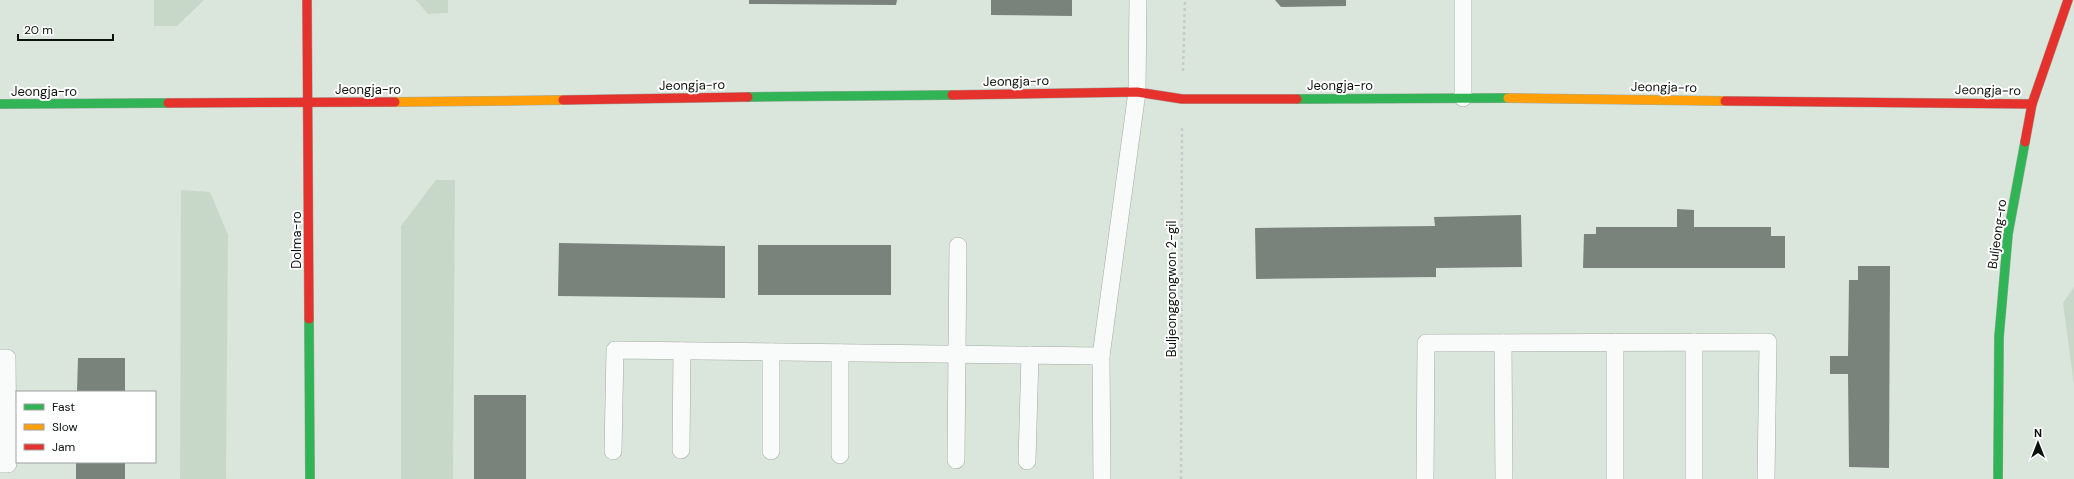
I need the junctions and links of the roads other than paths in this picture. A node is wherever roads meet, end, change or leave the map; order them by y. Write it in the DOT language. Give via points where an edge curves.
graph roads {
  1 [pos="308,0"];
  2 [pos="1138,0"];
  3 [pos="1463,0"];
  4 [pos="2068,0"];
  5 [pos="1137,92"];
  6 [pos="1463,98"];
  7 [pos="308,102"];
  8 [pos="0,104"];
  9 [pos="2032,104"];
  10 [pos="958,246"];
  11 [pos="1615,342"];
  12 [pos="1694,342"];
  13 [pos="1503,343"];
  14 [pos="682,351"];
  15 [pos="771,352"];
  16 [pos="840,353"];
  17 [pos="957,354"];
  18 [pos="1030,355"];
  19 [pos="1101,356"];
  20 [pos="0,358"];
  21 [pos="681,450"];
  22 [pos="613,451"];
  23 [pos="771,451"];
  24 [pos="840,455"];
  25 [pos="956,460"];
  26 [pos="1027,461"];
  27 [pos="0,464"];
  28 [pos="310,479"];
  29 [pos="1102,479"];
  30 [pos="1425,479"];
  31 [pos="1504,479"];
  32 [pos="1615,479"];
  33 [pos="1694,479"];
  34 [pos="1766,479"];
  35 [pos="1998,479"];
  1 -- 7 [label="street, Dolma-ro"];
  2 -- 5 [label="lane"];
  3 -- 6 [label="lane"];
  4 -- 9 [label="street, Buljeong-ro"];
  5 -- 6 [label="street, Jeongja-ro" via="1182,99"];
  5 -- 7 [label="street, Jeongja-ro"];
  5 -- 19 [label="lane"];
  6 -- 9 [label="street, Jeongja-ro"];
  7 -- 8 [label="street, Jeongja-ro"];
  7 -- 28 [label="street, Dolma-ro"];
  9 -- 35 [label="street, Buljeong-ro" via="2008,234 2001,305"];
  10 -- 17 [label="lane"];
  11 -- 12 [label="lane"];
  11 -- 13 [label="lane"];
  11 -- 32 [label="lane"];
  12 -- 33 [label="lane"];
  12 -- 34 [label="lane" via="1768,342"];
  13 -- 30 [label="lane" via="1426,343"];
  13 -- 31 [label="lane"];
  14 -- 15 [label="lane"];
  14 -- 21 [label="lane"];
  14 -- 22 [label="lane" via="615,350"];
  15 -- 16 [label="lane"];
  15 -- 23 [label="lane"];
  16 -- 17 [label="lane"];
  16 -- 24 [label="lane"];
  17 -- 18 [label="lane"];
  17 -- 25 [label="lane"];
  18 -- 19 [label="lane"];
  18 -- 26 [label="lane"];
  19 -- 29 [label="lane"];
  20 -- 27 [label="lane" via="7,358 8,464"];
}
